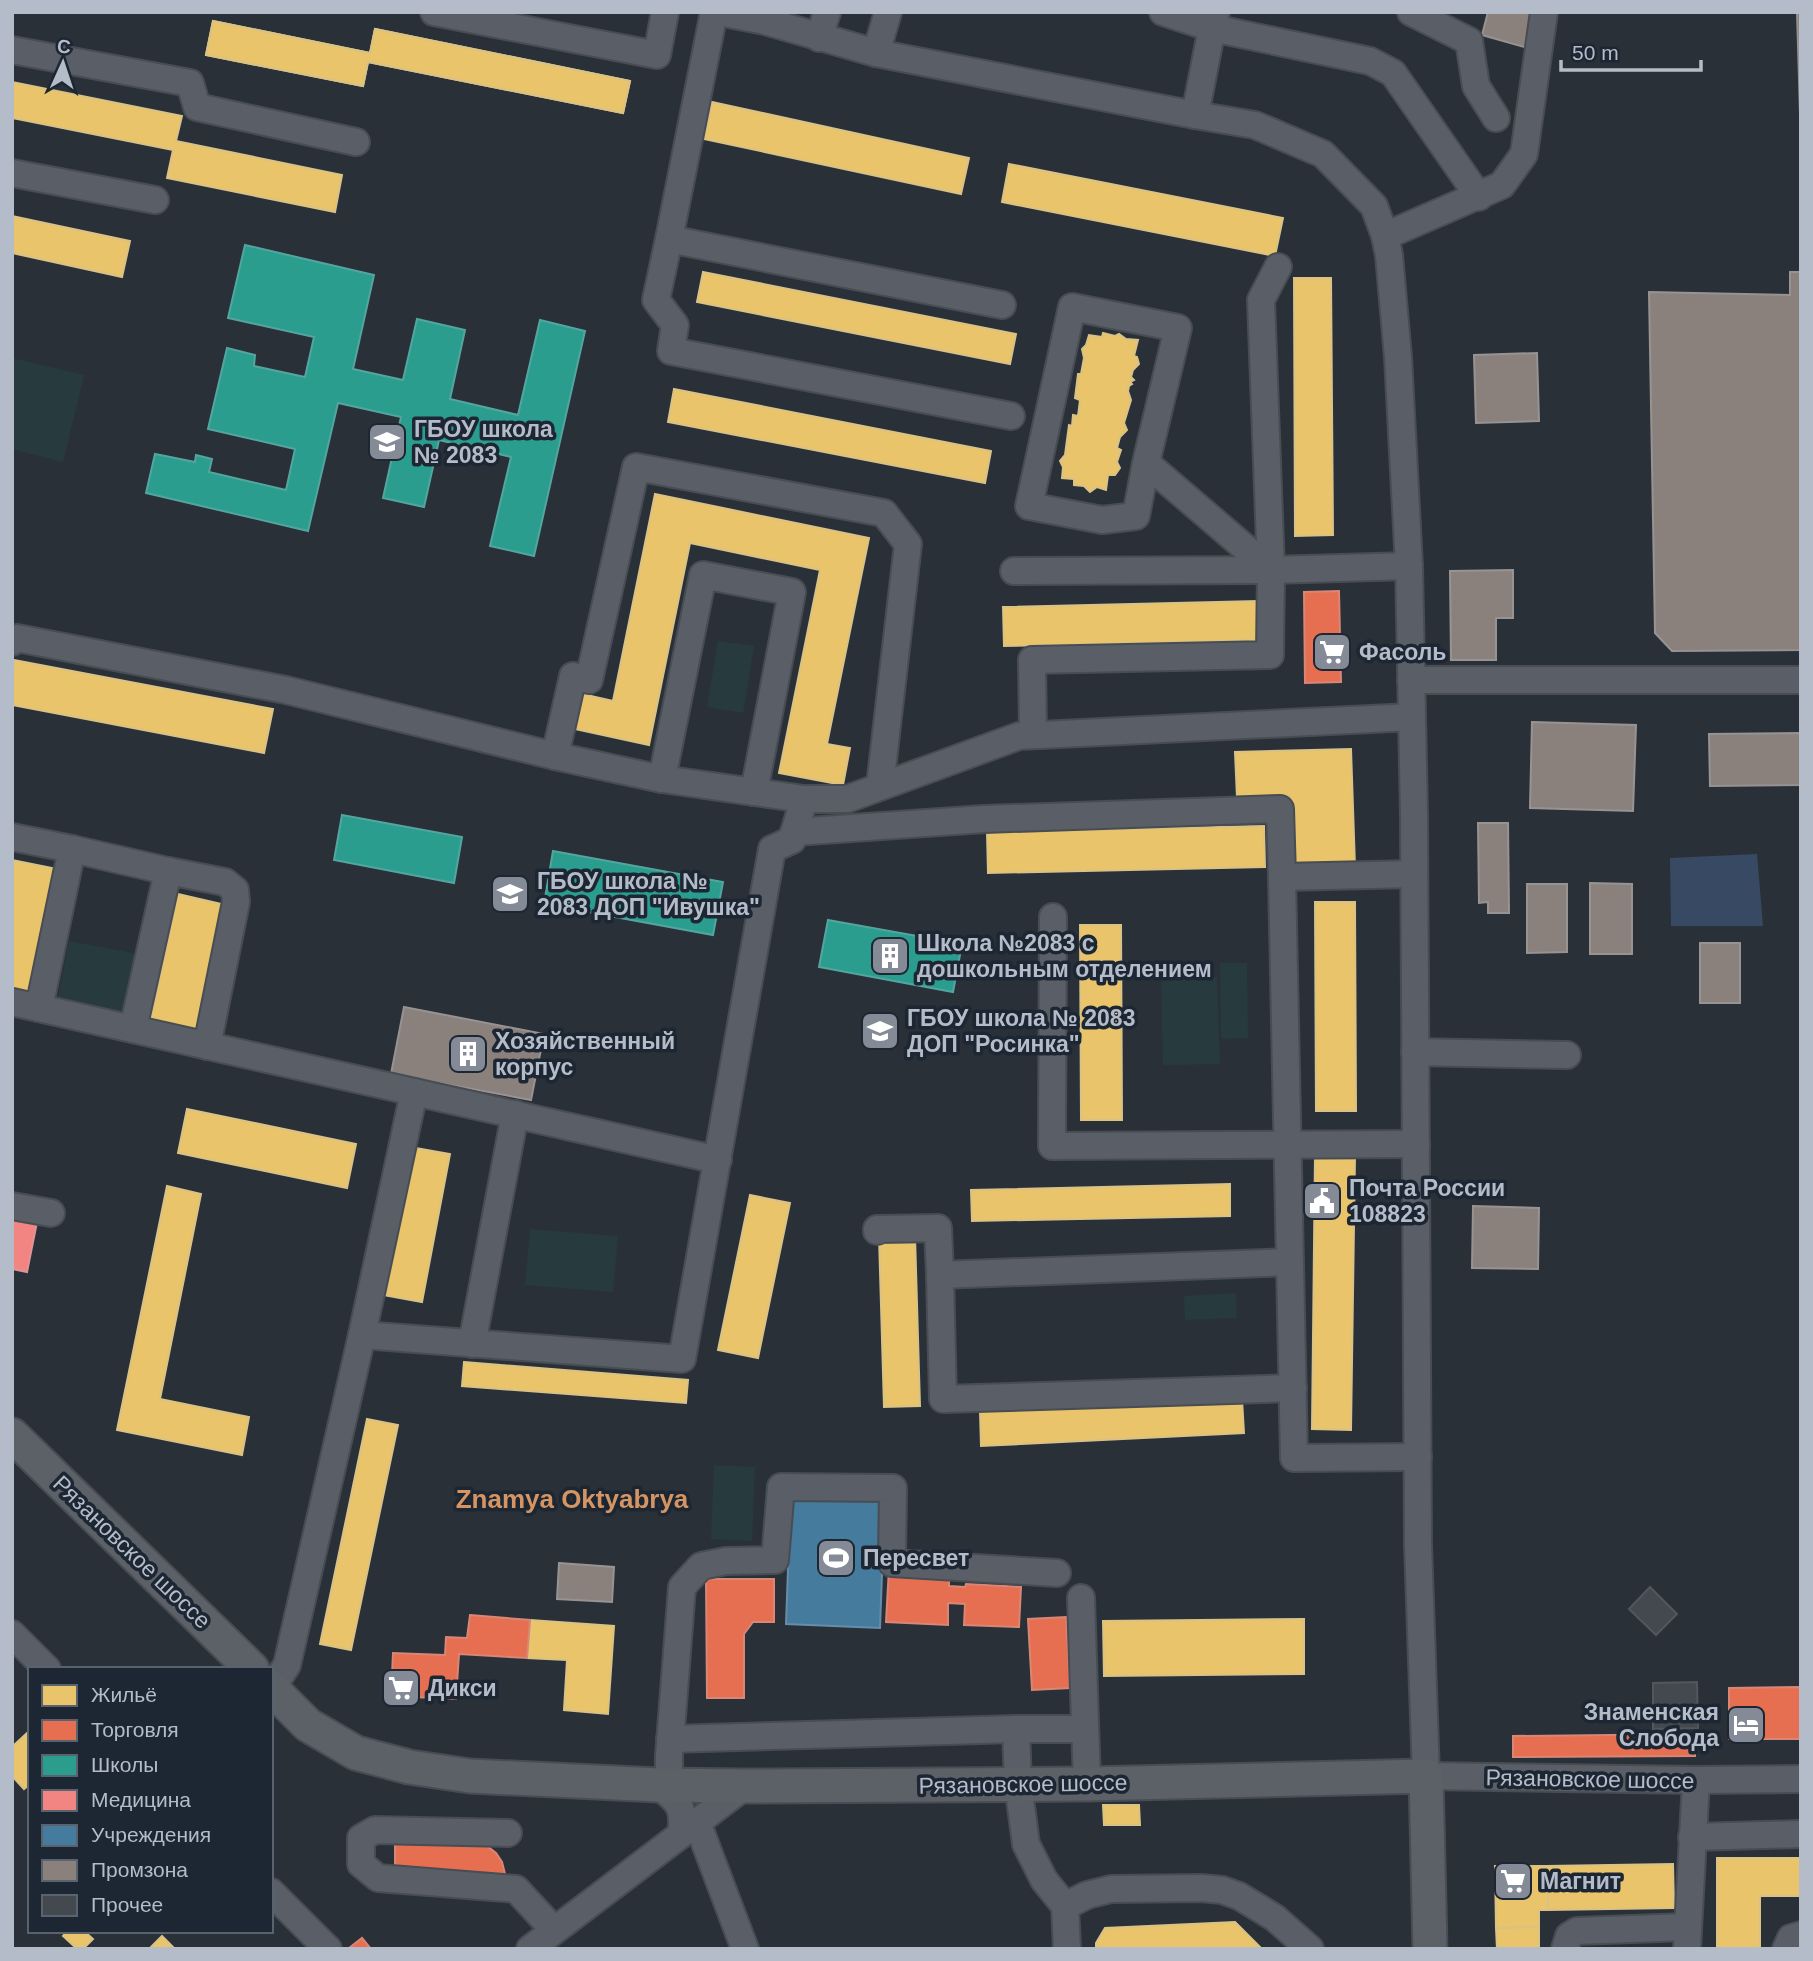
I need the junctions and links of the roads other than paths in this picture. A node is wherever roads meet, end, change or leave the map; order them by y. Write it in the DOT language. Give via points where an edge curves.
graph roads {
  1 [pos="434,12"];
  2 [pos="665,12"];
  3 [pos="714,12"];
  4 [pos="719,12"];
  5 [pos="827,12"];
  6 [pos="888,12"];
  7 [pos="1163,12"];
  8 [pos="1411,12"];
  9 [pos="1544,12"];
  10 [pos="766,17"];
  11 [pos="1214,20"];
  12 [pos="819,38"];
  13 [pos="12,50"];
  14 [pos="876,53"];
  15 [pos="1195,115"];
  16 [pos="1496,118"];
  17 [pos="356,142"];
  18 [pos="12,173"];
  19 [pos="1479,197"];
  20 [pos="155,200"];
  21 [pos="1385,236"];
  22 [pos="669,239"];
  23 [pos="1278,267"];
  24 [pos="1002,305"];
  25 [pos="1011,416"];
  26 [pos="1146,463"];
  27 [pos="1409,566"];
  28 [pos="1270,570"];
  29 [pos="1014,571"];
  30 [pos="12,642"];
  31 [pos="1411,680"];
  32 [pos="1801,680"];
  33 [pos="1412,717"];
  34 [pos="1033,735"];
  35 [pos="555,756"];
  36 [pos="662,779"];
  37 [pos="880,786"];
  38 [pos="754,792"];
  39 [pos="803,799"];
  40 [pos="794,832"];
  41 [pos="12,837"];
  42 [pos="72,849"];
  43 [pos="168,871"];
  44 [pos="1415,874"];
  45 [pos="1282,877"];
  46 [pos="1052,917"];
  47 [pos="12,1002"];
  48 [pos="39,1008"];
  49 [pos="133,1029"];
  50 [pos="207,1045"];
  51 [pos="1415,1052"];
  52 [pos="1567,1055"];
  53 [pos="414,1092"];
  54 [pos="515,1114"];
  55 [pos="1288,1144"];
  56 [pos="1416,1144"];
  57 [pos="718,1160"];
  58 [pos="12,1206"];
  59 [pos="51,1213"];
  60 [pos="877,1231"];
  61 [pos="1290,1262"];
  62 [pos="940,1275"];
  63 [pos="362,1335"];
  64 [pos="472,1344"];
  65 [pos="1293,1388"];
  66 [pos="12,1435"];
  67 [pos="1418,1457"];
  68 [pos="1057,1573"];
  69 [pos="1081,1598"];
  70 [pos="12,1634"];
  71 [pos="45,1667"];
  72 [pos="250,1667"];
  73 [pos="273,1686"];
  74 [pos="273,1689"];
  75 [pos="1016,1729"];
  76 [pos="1085,1729"];
  77 [pos="670,1739"];
  78 [pos="1426,1776"];
  79 [pos="1801,1779"];
  80 [pos="1696,1780"];
  81 [pos="1018,1784"];
  82 [pos="1087,1784"];
  83 [pos="664,1785"];
  84 [pos="745,1786"];
  85 [pos="689,1828"];
  86 [pos="508,1833"];
  87 [pos="1801,1834"];
  88 [pos="1692,1837"];
  89 [pos="273,1894"];
  90 [pos="1065,1906"];
  91 [pos="554,1930"];
  92 [pos="1801,1935"];
  93 [pos="1687,1938"];
  94 [pos="328,1949"];
  95 [pos="530,1949"];
  96 [pos="745,1949"];
  97 [pos="1067,1949"];
  98 [pos="1310,1949"];
  99 [pos="1430,1949"];
  100 [pos="1566,1949"];
  101 [pos="1786,1949"];
  1 -- 2 [label="street" via="657,55"];
  3 -- 22 [label="street"];
  4 -- 10 [label="street"];
  5 -- 12 [label="street"];
  6 -- 14 [label="street"];
  7 -- 11 [label="street"];
  8 -- 16 [label="street" via="1469,41 1476,86"];
  9 -- 19 [label="street" via="1524,154 1502,185"];
  10 -- 12 [label="street"];
  11 -- 15 [label="street"];
  11 -- 19 [label="street" via="1370,61 1393,73"];
  12 -- 14 [label="street"];
  13 -- 17 [label="street" via="190,83 197,107"];
  14 -- 15 [label="street"];
  15 -- 21 [label="street" via="1255,125 1323,154 1374,206"];
  18 -- 20 [label="street"];
  19 -- 21 [label="street"];
  21 -- 27 [label="street" via="1398,357"];
  22 -- 24 [label="street"];
  22 -- 25 [label="street" via="656,300 674,325 671,351"];
  23 -- 28 [label="street" via="1261,300"];
  26 -- 26 [label="street" via="1178,328 1072,307 1029,506 1102,520 1136,516"];
  26 -- 28 [label="street"];
  27 -- 28 [label="street"];
  27 -- 31 [label="street"];
  28 -- 29 [label="street"];
  28 -- 34 [label="street" via="1270,655 1032,660"];
  30 -- 35 [label="street" via="17,638 286,690"];
  31 -- 32 [label="street"];
  31 -- 33 [label="street"];
  33 -- 34 [label="street"];
  33 -- 44 [label="street"];
  34 -- 37 [label="street" via="1018,736"];
  35 -- 36 [label="street"];
  35 -- 37 [label="street" via="573,676 589,680 636,467 884,513 908,544"];
  36 -- 38 [label="street"];
  36 -- 38 [label="street" via="703,575 792,592"];
  37 -- 39 [label="street" via="847,799"];
  38 -- 39 [label="street"];
  39 -- 40 [label="street"];
  40 -- 45 [label="street" via="984,819 1280,809"];
  40 -- 57 [label="street" via="792,839 772,849"];
  41 -- 42 [label="street"];
  42 -- 43 [label="street"];
  42 -- 48 [label="street"];
  43 -- 49 [label="street"];
  43 -- 50 [label="street" via="225,882 235,890"];
  44 -- 45 [label="street"];
  44 -- 51 [label="street"];
  45 -- 55 [label="street"];
  46 -- 55 [label="street" via="1052,1146"];
  47 -- 48 [label="street"];
  48 -- 49 [label="street"];
  49 -- 50 [label="street"];
  50 -- 53 [label="street"];
  51 -- 52 [label="street"];
  51 -- 56 [label="street"];
  53 -- 54 [label="street"];
  53 -- 63 [label="street"];
  54 -- 57 [label="street"];
  54 -- 64 [label="street"];
  55 -- 56 [label="street"];
  55 -- 61 [label="street"];
  56 -- 67 [label="street"];
  57 -- 64 [label="street" via="682,1359"];
  58 -- 59 [label="street"];
  60 -- 62 [label="street" via="938,1228"];
  61 -- 62 [label="street"];
  61 -- 65 [label="street"];
  62 -- 65 [label="street" via="943,1399"];
  63 -- 64 [label="street"];
  63 -- 73 [label="street" via="287,1665"];
  65 -- 67 [label="street" via="1294,1458"];
  66 -- 72 [label="main road, Рязановское шоссе"];
  67 -- 78 [label="street"];
  68 -- 77 [label="street" via="892,1563 893,1488 781,1487 775,1560 701,1566 682,1587"];
  69 -- 76 [label="street"];
  70 -- 71 [label="street"];
  74 -- 83 [label="main road, Рязановское шоссе" via="308,1725 356,1753 409,1767 470,1776"];
  75 -- 76 [label="street"];
  75 -- 77 [label="street"];
  75 -- 81 [label="street"];
  76 -- 82 [label="street"];
  77 -- 83 [label="street"];
  78 -- 80 [label="street, Рязановское шоссе"];
  78 -- 82 [label="main road, Рязановское шоссе"];
  78 -- 99 [label="main road"];
  79 -- 80 [label="street, Рязановское шоссе"];
  80 -- 88 [label="street"];
  81 -- 82 [label="main road, Рязановское шоссе"];
  81 -- 84 [label="main road, Рязановское шоссе"];
  81 -- 90 [label="street" via="1026,1844 1044,1880"];
  83 -- 84 [label="main road, Рязановское шоссе"];
  83 -- 85 [label="street"];
  84 -- 85 [label="street"];
  85 -- 91 [label="street"];
  85 -- 96 [label="street"];
  86 -- 91 [label="street" via="375,1830 361,1838 361,1864 378,1878 516,1889"];
  87 -- 88 [label="street"];
  88 -- 93 [label="street"];
  89 -- 94 [label="street"];
  90 -- 97 [label="street"];
  90 -- 98 [label="street" via="1111,1889 1222,1890 1275,1918"];
  91 -- 95 [label="street"];
  92 -- 101 [label="street" via="1791,1938"];
  93 -- 100 [label="street" via="1577,1931 1569,1936"];
}
